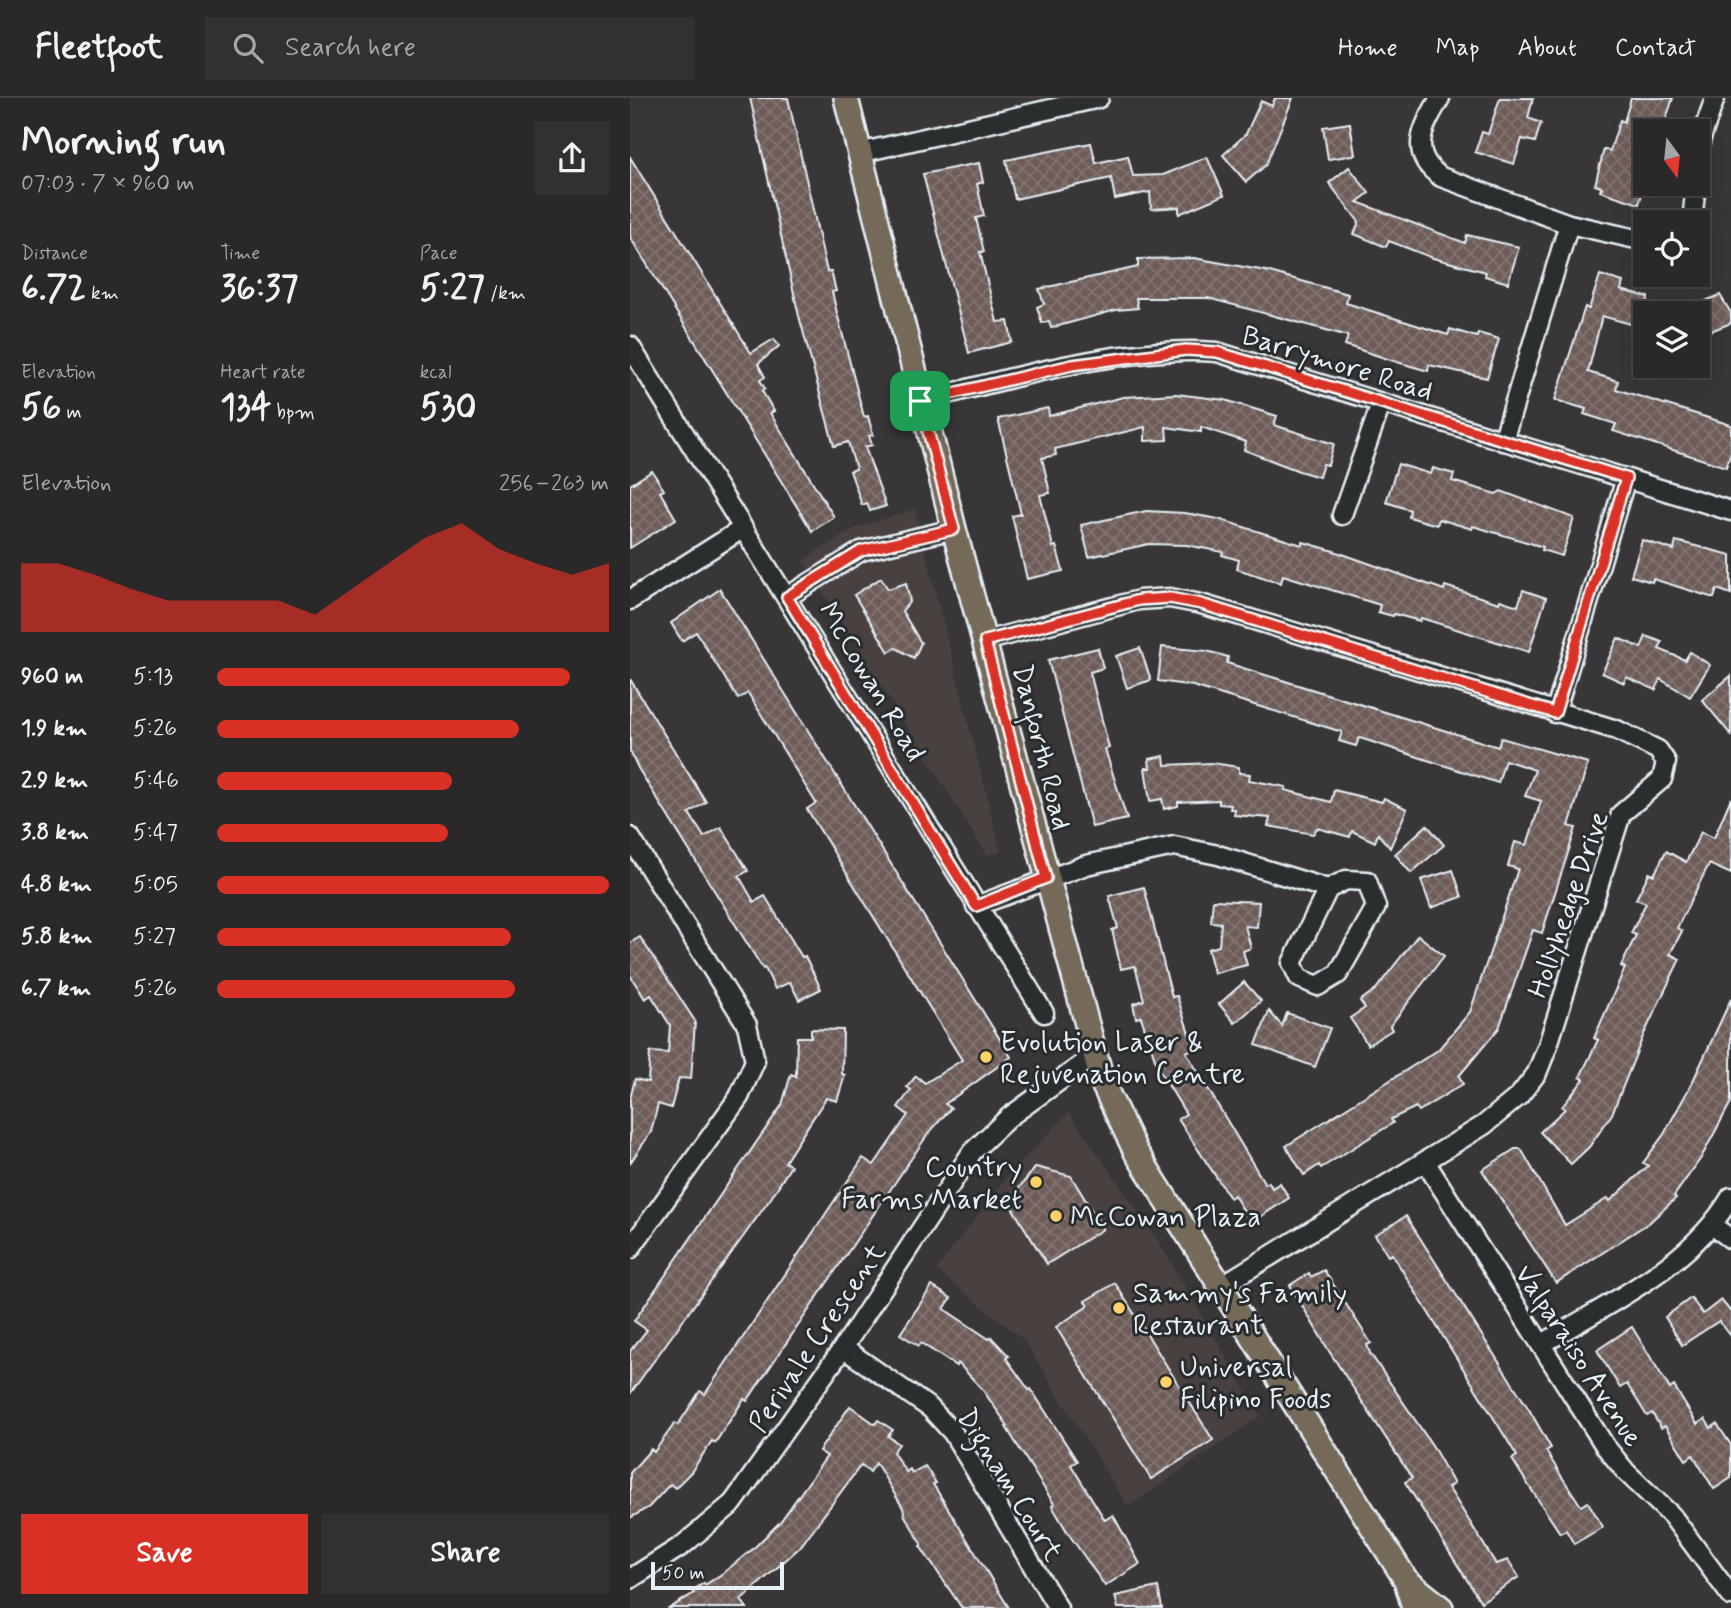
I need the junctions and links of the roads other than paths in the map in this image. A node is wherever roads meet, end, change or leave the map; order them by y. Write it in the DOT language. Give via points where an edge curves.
graph roads {
  1 [pos="846,98"];
  2 [pos="1099,98"];
  3 [pos="1440,98"];
  4 [pos="1715,98"];
  5 [pos="1708,119"];
  6 [pos="859,153"];
  7 [pos="1569,224"];
  8 [pos="1633,238"];
  9 [pos="630,346"];
  10 [pos="920,401"];
  11 [pos="1381,404"];
  12 [pos="1503,441"];
  13 [pos="1626,478"];
  14 [pos="1731,511"];
  15 [pos="1342,514"];
  16 [pos="742,528"];
  17 [pos="954,529"];
  18 [pos="787,597"];
  19 [pos="630,600"];
  20 [pos="985,641"];
  21 [pos="1555,713"];
  22 [pos="630,837"];
  23 [pos="1046,878"];
  24 [pos="1328,889"];
  25 [pos="976,906"];
  26 [pos="1044,1013"];
  27 [pos="1094,1056"];
  28 [pos="1426,1163"];
  29 [pos="1731,1197"];
  30 [pos="1713,1226"];
  31 [pos="1731,1240"];
  32 [pos="630,1249"];
  33 [pos="1221,1286"];
  34 [pos="1541,1345"];
  35 [pos="843,1348"];
  36 [pos="630,1579"];
  37 [pos="1406,1580"];
  38 [pos="1731,1597"];
  39 [pos="1058,1608"];
  40 [pos="1414,1608"];
  41 [pos="1441,1608"];
  1 -- 6 [label="main road, Danforth Road"];
  2 -- 6 [label="street"];
  3 -- 7 [label="street" via="1420,142 1429,168 1441,177"];
  4 -- 5 [label="street"];
  6 -- 10 [label="main road, Danforth Road"];
  7 -- 8 [label="street"];
  7 -- 12 [label="street"];
  9 -- 16 [label="street, McCowan Road"];
  10 -- 11 [label="street, Barrymore Road" via="1072,365 1186,350 1217,352"];
  10 -- 17 [label="main road, Danforth Road"];
  11 -- 12 [label="street, Barrymore Road"];
  11 -- 15 [label="street"];
  12 -- 13 [label="street, Barrymore Road"];
  13 -- 14 [label="street, Barrymore Road"];
  13 -- 21 [label="street"];
  16 -- 18 [label="street, McCowan Road"];
  16 -- 19 [label="street"];
  17 -- 18 [label="street" via="861,551"];
  17 -- 20 [label="main road, Danforth Road"];
  18 -- 25 [label="street, McCowan Road"];
  20 -- 21 [label="street, Hollyhedge Drive" via="1139,600 1170,598"];
  20 -- 23 [label="main road, Danforth Road"];
  21 -- 28 [label="street, Hollyhedge Drive" via="1617,730 1658,750 1666,762 1662,779 1621,814 1537,1073 1519,1096 1484,1125"];
  22 -- 32 [label="street" via="747,1025 755,1060 739,1097"];
  23 -- 24 [label="street" via="1174,846"];
  23 -- 25 [label="street"];
  23 -- 27 [label="main road, Danforth Road"];
  24 -- 24 [label="street" via="1346,880 1367,881 1376,907 1338,974 1318,986 1299,978 1292,963"];
  25 -- 26 [label="street, McCowan Road"];
  27 -- 33 [label="main road, Danforth Road" via="1131,1144"];
  27 -- 35 [label="street, Perivale Crescent" via="1009,1117 972,1152"];
  28 -- 33 [label="street, Hollyhedge Drive"];
  28 -- 34 [label="street, Valparaiso Avenue"];
  29 -- 30 [label="street"];
  30 -- 31 [label="street"];
  30 -- 34 [label="street" via="1673,1264"];
  33 -- 37 [label="main road"];
  34 -- 38 [label="street, Valparaiso Avenue" via="1605,1446 1672,1516"];
  35 -- 36 [label="street, Perivale Crescent" via="733,1503 683,1545"];
  35 -- 39 [label="street, Dignam Court" via="930,1408 953,1433"];
  37 -- 40 [label="main road"];
  37 -- 41 [label="main road"];
}
